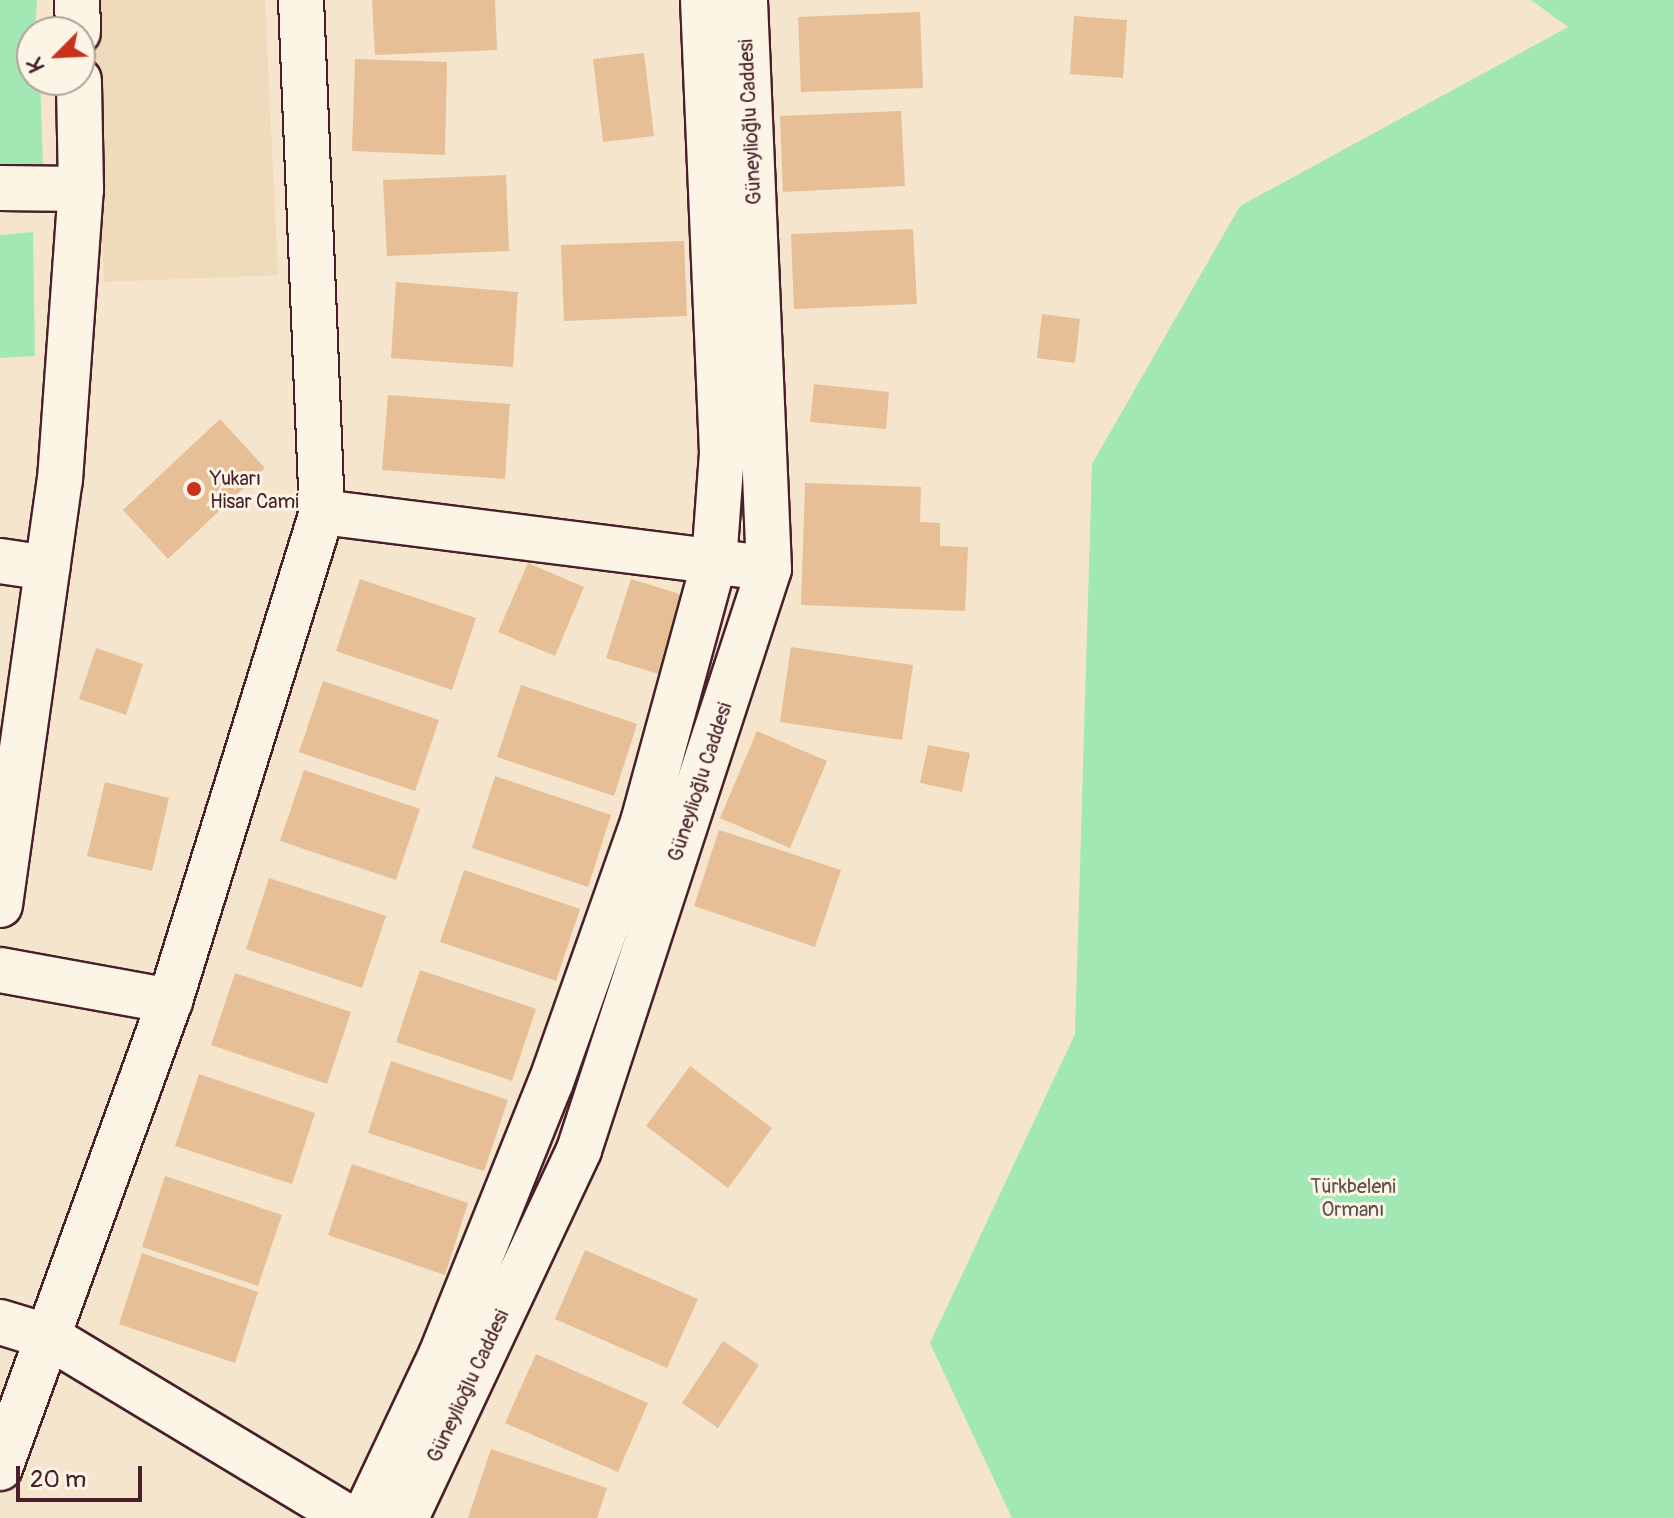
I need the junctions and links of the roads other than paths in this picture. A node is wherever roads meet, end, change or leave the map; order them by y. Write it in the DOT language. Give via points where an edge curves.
graph roads {
  1 [pos="301,0"];
  2 [pos="703,0"];
  3 [pos="745,0"];
  4 [pos="79,96"];
  5 [pos="0,188"];
  6 [pos="81,189"];
  7 [pos="322,512"];
  8 [pos="0,561"];
  9 [pos="714,562"];
  10 [pos="47,568"];
  11 [pos="769,569"];
  12 [pos="0,905"];
  13 [pos="0,970"];
  14 [pos="170,1001"];
  15 [pos="0,1322"];
  16 [pos="49,1337"];
  17 [pos="0,1468"];
  18 [pos="349,1518"];
  19 [pos="364,1518"];
  20 [pos="406,1518"];
  1 -- 7 [label="street"];
  2 -- 9 [label="street, Güneylioğlu Caddesi" via="722,453"];
  3 -- 11 [label="street, Güneylioğlu Caddesi"];
  4 -- 6 [label="street"];
  5 -- 6 [label="street"];
  6 -- 10 [label="street"];
  7 -- 9 [label="street"];
  7 -- 14 [label="street"];
  8 -- 10 [label="street"];
  9 -- 11 [label="street"];
  9 -- 19 [label="street, Güneylioğlu Caddesi" via="643,822 551,1082 441,1355"];
  10 -- 12 [label="street"];
  11 -- 20 [label="street, Güneylioğlu Caddesi" via="579,1150"];
  13 -- 14 [label="street"];
  14 -- 16 [label="street"];
  15 -- 16 [label="street"];
  16 -- 17 [label="street"];
  16 -- 18 [label="street"];
}
